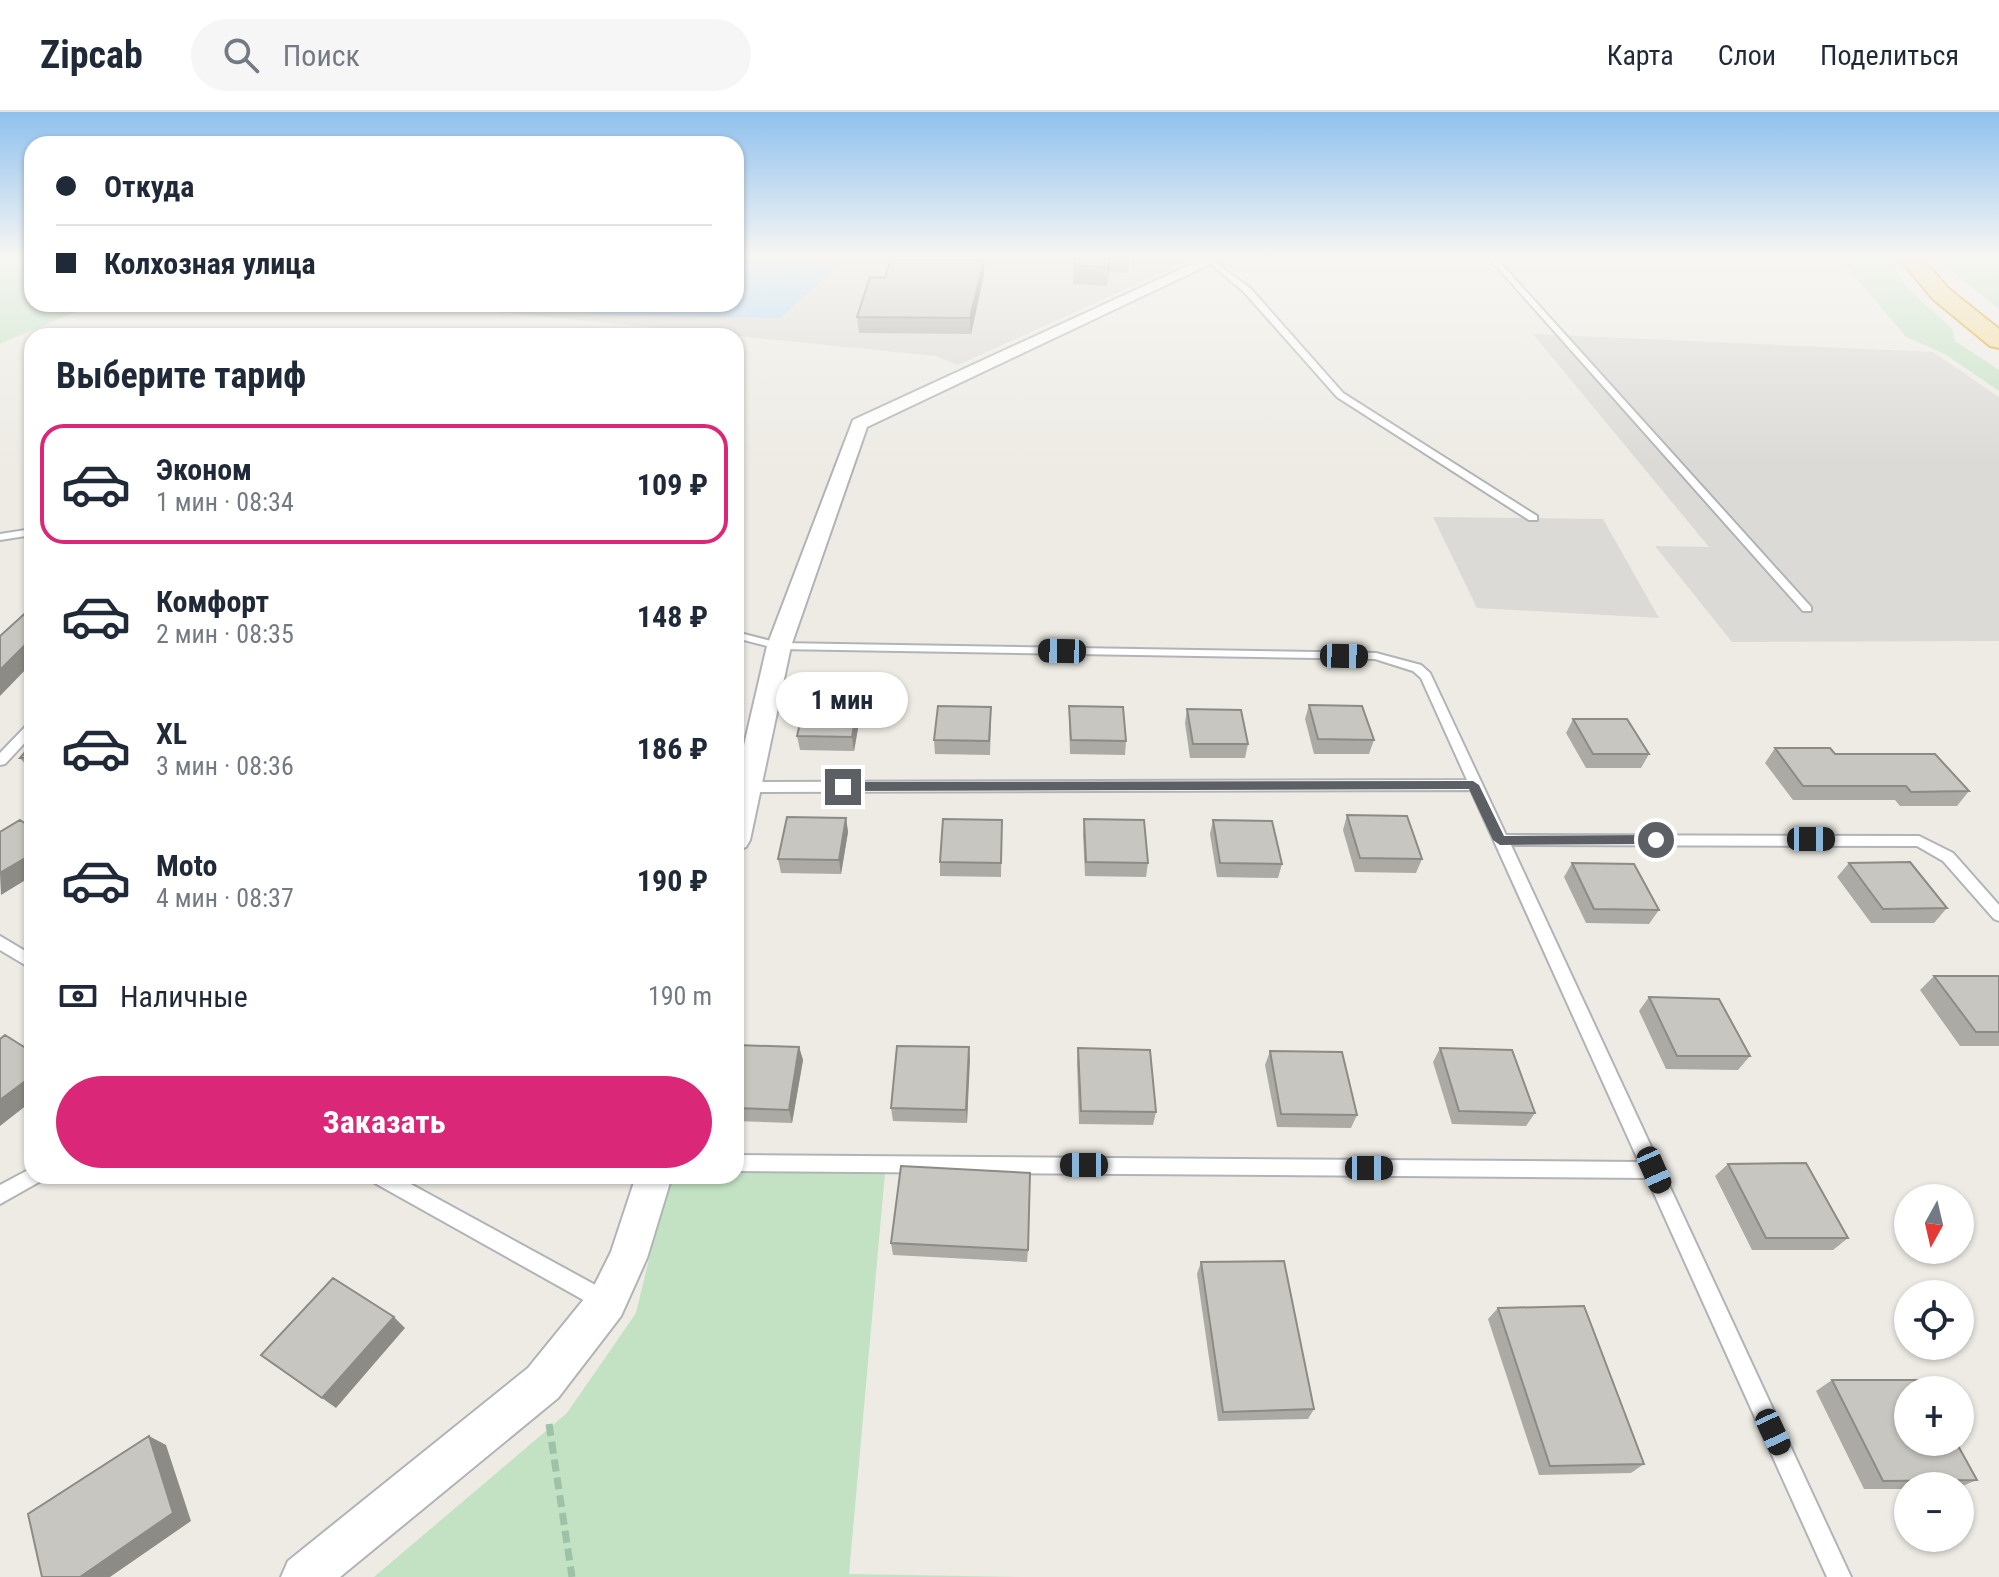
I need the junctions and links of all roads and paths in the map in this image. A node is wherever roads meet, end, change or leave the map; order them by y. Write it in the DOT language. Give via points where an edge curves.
graph roads {
  1 [pos="1070,326"];
  2 [pos="1279,326"];
  3 [pos="1553,326"];
  4 [pos="1981,326"];
  5 [pos="1999,341"];
  6 [pos="1533,518"];
  7 [pos="24,533"];
  8 [pos="0,537"];
  9 [pos="1807,609"];
  10 [pos="744,637"];
  11 [pos="779,646"];
  12 [pos="24,736"];
  13 [pos="0,761"];
  14 [pos="1473,785"];
  15 [pos="749,787"];
  16 [pos="744,807"];
  17 [pos="1500,840"];
  18 [pos="1999,915"];
  19 [pos="0,942"];
  20 [pos="24,958"];
  21 [pos="744,1163"];
  22 [pos="1654,1170"];
  23 [pos="24,1181"];
  24 [pos="393,1184"];
  25 [pos="651,1184"];
  26 [pos="0,1195"];
  27 [pos="607,1302"];
  28 [pos="543,1383"];
  29 [pos="304,1577"];
  30 [pos="572,1577"];
  31 [pos="1839,1577"];
  1 -- 11 [label="street" via="859,424"];
  2 -- 6 [label="lane" via="1340,395"];
  3 -- 9 [label="lane"];
  4 -- 5 [label="highway"];
  7 -- 8 [label="lane"];
  10 -- 11 [label="lane"];
  11 -- 14 [label="lane" via="1391,658 1426,676"];
  11 -- 15 [label="street"];
  12 -- 13 [label="lane"];
  14 -- 15 [label="lane"];
  14 -- 17 [label="lane"];
  15 -- 16 [label="street"];
  17 -- 18 [label="lane" via="1919,841 1948,857"];
  17 -- 22 [label="lane"];
  19 -- 20 [label="lane"];
  21 -- 22 [label="lane"];
  22 -- 31 [label="lane"];
  23 -- 26 [label="lane"];
  24 -- 27 [label="lane"];
  25 -- 27 [label="street" via="628,1258"];
  27 -- 28 [label="street"];
  28 -- 29 [label="street"];
  28 -- 30 [label="path"];
}
